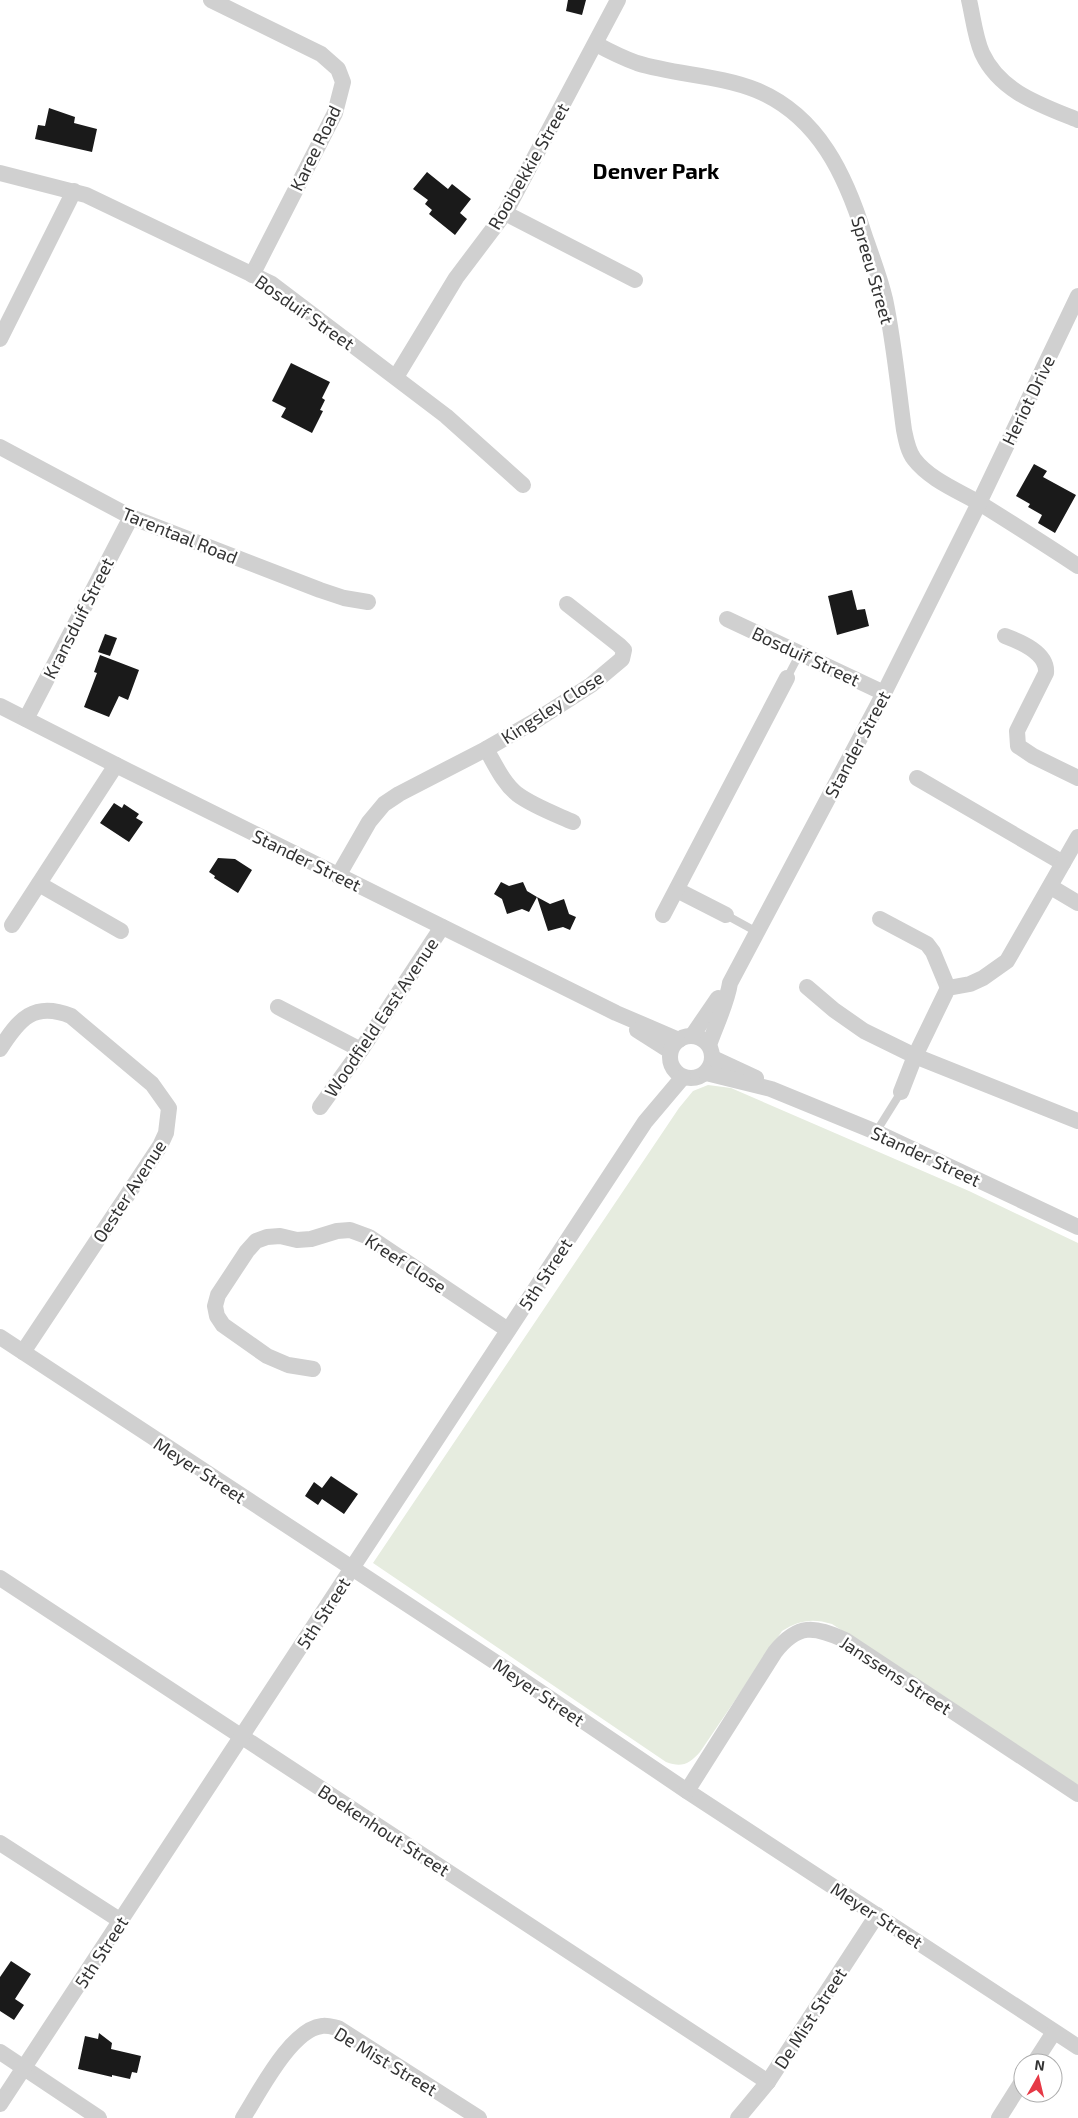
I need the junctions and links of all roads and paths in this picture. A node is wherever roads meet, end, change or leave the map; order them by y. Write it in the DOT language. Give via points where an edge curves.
graph roads {
  1 [pos="211,0"];
  2 [pos="618,0"];
  3 [pos="969,0"];
  4 [pos="596,44"];
  5 [pos="1078,120"];
  6 [pos="0,173"];
  7 [pos="74,190"];
  8 [pos="505,214"];
  9 [pos="252,275"];
  10 [pos="635,280"];
  11 [pos="1078,296"];
  12 [pos="0,339"];
  13 [pos="396,377"];
  14 [pos="0,447"];
  15 [pos="523,485"];
  16 [pos="979,503"];
  17 [pos="131,517"];
  18 [pos="1078,566"];
  19 [pos="368,602"];
  20 [pos="566,604"];
  21 [pos="727,619"];
  22 [pos="1005,636"];
  23 [pos="800,653"];
  24 [pos="787,678"];
  25 [pos="884,693"];
  26 [pos="0,706"];
  27 [pos="26,719"];
  28 [pos="486,749"];
  29 [pos="116,765"];
  30 [pos="917,778"];
  31 [pos="1078,778"];
  32 [pos="573,822"];
  33 [pos="1078,837"];
  34 [pos="1063,863"];
  35 [pos="338,876"];
  36 [pos="39,884"];
  37 [pos="1050,887"];
  38 [pos="677,890"];
  39 [pos="1078,902"];
  40 [pos="663,915"];
  41 [pos="726,915"];
  42 [pos="880,919"];
  43 [pos="12,925"];
  44 [pos="442,927"];
  45 [pos="120,931"];
  46 [pos="757,932"];
  47 [pos="730,983"];
  48 [pos="807,987"];
  49 [pos="948,988"];
  50 [pos="278,1007"];
  51 [pos="0,1049"];
  52 [pos="361,1050"];
  53 [pos="679,1054"];
  54 [pos="915,1056"];
  55 [pos="709,1059"];
  56 [pos="901,1092"];
  57 [pos="320,1107"];
  58 [pos="1078,1121"];
  59 [pos="876,1132"];
  60 [pos="1078,1227"];
  61 [pos="508,1330"];
  62 [pos="0,1337"];
  63 [pos="22,1352"];
  64 [pos="313,1369"];
  65 [pos="351,1569"];
  66 [pos="0,1578"];
  67 [pos="242,1737"];
  68 [pos="687,1791"];
  69 [pos="1078,1794"];
  70 [pos="0,1842"];
  71 [pos="877,1915"];
  72 [pos="121,1921"];
  73 [pos="1054,2032"];
  74 [pos="1078,2047"];
  75 [pos="0,2052"];
  76 [pos="1040,2053"];
  77 [pos="24,2068"];
  78 [pos="768,2082"];
  79 [pos="1013,2096"];
  80 [pos="0,2104"];
  81 [pos="99,2118"];
  82 [pos="243,2118"];
  83 [pos="479,2118"];
  84 [pos="738,2118"];
  85 [pos="999,2118"];
  1 -- 9 [label="street, Karee Road" via="321,54 338,69 343,82 335,113"];
  2 -- 4 [label="street, Rooibekkie Street"];
  3 -- 5 [label="street" via="982,51 994,72 1020,95"];
  4 -- 8 [label="street, Rooibekkie Street"];
  4 -- 16 [label="street, Spreeu Street" via="638,63 716,79 762,93 789,109 821,141 846,182 884,297 904,430 913,458 923,469"];
  6 -- 7 [label="street, Bosduif Street"];
  7 -- 9 [label="street, Bosduif Street"];
  7 -- 12 [label="street"];
  8 -- 10 [label="street"];
  8 -- 13 [label="street, Rooibekkie Street" via="456,278"];
  9 -- 13 [label="street, Bosduif Street" via="272,284"];
  11 -- 16 [label="street, Heriot Drive"];
  13 -- 15 [label="street, Bosduif Street" via="446,416"];
  14 -- 17 [label="street, Tarentaal Road"];
  16 -- 18 [label="street, Spreeu Street"];
  16 -- 25 [label="street, Stander Street"];
  17 -- 19 [label="street, Tarentaal Road" via="320,590"];
  17 -- 27 [label="street, Kransduif Street"];
  20 -- 28 [label="street, Kingsley Close" via="624,650 622,659 591,685"];
  21 -- 23 [label="street, Bosduif Street"];
  22 -- 31 [label="street" via="1021,642 1046,665 1046,674 1017,730 1018,746"];
  23 -- 24 [label="lane"];
  23 -- 25 [label="street, Bosduif Street"];
  24 -- 38 [label="street"];
  25 -- 46 [label="street, Stander Street"];
  26 -- 27 [label="street, Stander Street"];
  27 -- 29 [label="street, Stander Street"];
  28 -- 32 [label="street, Kingsley Close" via="501,776 516,793"];
  28 -- 35 [label="street, Kingsley Close" via="384,804 369,822"];
  29 -- 35 [label="street, Stander Street"];
  29 -- 36 [label="street"];
  30 -- 34 [label="street"];
  33 -- 34 [label="street"];
  34 -- 37 [label="street"];
  35 -- 44 [label="street, Stander Street"];
  36 -- 43 [label="street"];
  36 -- 45 [label="street"];
  37 -- 39 [label="street"];
  37 -- 49 [label="street" via="1002,966 970,984"];
  38 -- 40 [label="street"];
  38 -- 41 [label="street"];
  41 -- 46 [label="lane"];
  42 -- 49 [label="street" via="928,944"];
  44 -- 52 [label="street, Woodfield East Avenue"];
  44 -- 53 [label="street, Stander Street" via="616,1013"];
  46 -- 47 [label="street, Stander Street"];
  47 -- 53 [label="street, Stander Street"];
  47 -- 55 [label="street, Stander Street"];
  48 -- 54 [label="street" via="864,1030"];
  49 -- 54 [label="street"];
  50 -- 52 [label="street"];
  51 -- 63 [label="street, Oester Avenue" via="13,1028 26,1016 48,1009 71,1016 152,1084 169,1108 169,1122 160,1146"];
  52 -- 57 [label="street, Woodfield East Avenue"];
  53 -- 55 [label="street" via="704,1040"];
  53 -- 55 [label="street" via="691,1079 699,1077"];
  53 -- 61 [label="street, 5th Street" via="645,1122"];
  54 -- 56 [label="street"];
  54 -- 58 [label="street"];
  55 -- 59 [label="street, Stander Street" via="742,1071 771,1089"];
  56 -- 59 [label="lane"];
  59 -- 60 [label="street, Stander Street"];
  61 -- 64 [label="street, Kreef Close" via="369,1236 337,1230 311,1239 280,1236 256,1241 218,1295 217,1316 223,1325 267,1356 288,1365"];
  61 -- 65 [label="street, 5th Street"];
  62 -- 63 [label="street, Meyer Street"];
  63 -- 65 [label="street, Meyer Street"];
  65 -- 67 [label="street, 5th Street"];
  65 -- 68 [label="street, Meyer Street"];
  66 -- 67 [label="street, Boekenhout Street"];
  67 -- 72 [label="street, 5th Street"];
  67 -- 78 [label="street, Boekenhout Street"];
  68 -- 69 [label="street, Janssens Street" via="775,1652 786,1638 808,1628 826,1631 845,1640"];
  68 -- 71 [label="street, Meyer Street"];
  70 -- 72 [label="street"];
  71 -- 73 [label="street, Meyer Street"];
  71 -- 78 [label="street, De Mist Street"];
  72 -- 77 [label="street, 5th Street"];
  73 -- 74 [label="street, Meyer Street"];
  73 -- 76 [label="street"];
  75 -- 77 [label="street"];
  77 -- 80 [label="street, 5th Street"];
  77 -- 81 [label="street"];
  78 -- 84 [label="street, De Mist Street"];
  79 -- 85 [label="street"];
  82 -- 83 [label="street, De Mist Street" via="290,2045 301,2034 322,2026 338,2028"];
}
